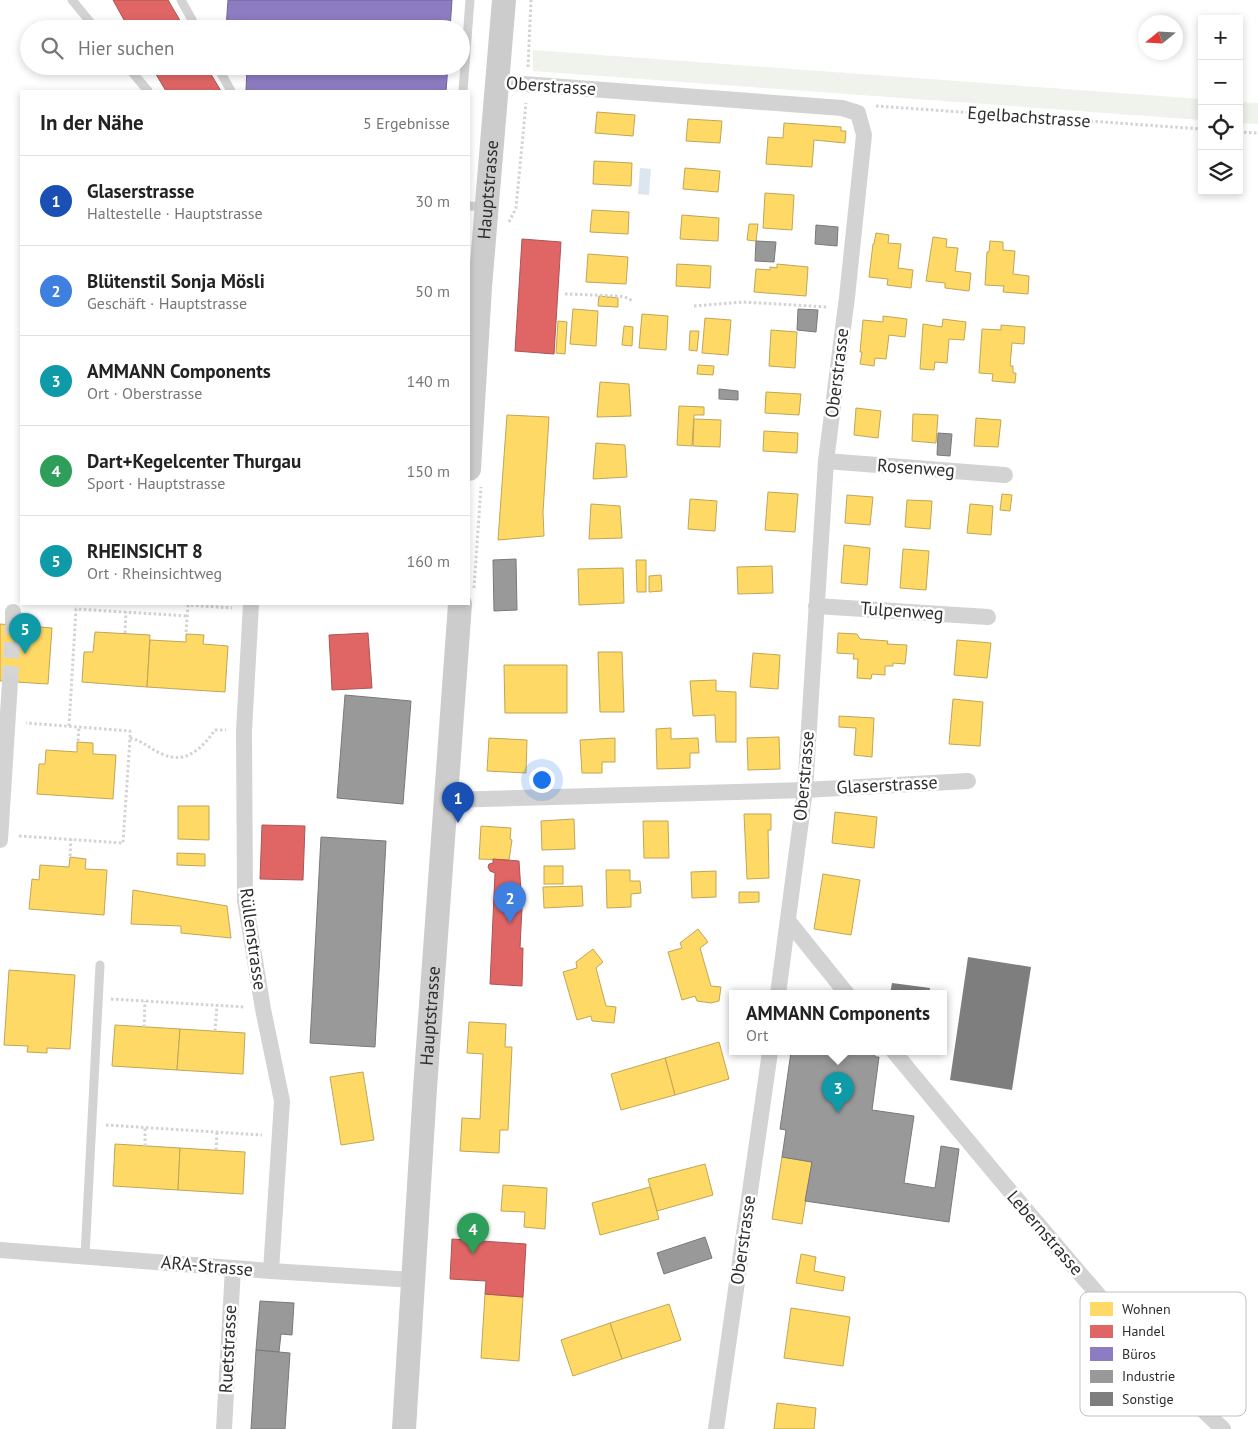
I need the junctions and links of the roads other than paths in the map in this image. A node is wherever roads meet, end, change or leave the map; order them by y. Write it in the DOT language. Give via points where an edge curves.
graph roads {
  1 [pos="72,0"];
  2 [pos="181,0"];
  3 [pos="470,0"];
  4 [pos="504,0"];
  5 [pos="89,20"];
  6 [pos="192,20"];
  7 [pos="468,20"];
  8 [pos="135,75"];
  9 [pos="222,75"];
  10 [pos="464,75"];
  11 [pos="497,82"];
  12 [pos="147,90"];
  13 [pos="230,90"];
  14 [pos="463,90"];
  15 [pos="478,206"];
  16 [pos="470,452"];
  17 [pos="826,462"];
  18 [pos="1005,475"];
  19 [pos="460,605"];
  20 [pos="251,606"];
  21 [pos="816,606"];
  22 [pos="988,617"];
  23 [pos="10,682"];
  24 [pos="968,781"];
  25 [pos="805,790"];
  26 [pos="447,800"];
  27 [pos="1,834"];
  28 [pos="0,840"];
  29 [pos="789,922"];
  30 [pos="100,965"];
  31 [pos="779,990"];
  32 [pos="844,990"];
  33 [pos="770,1055"];
  34 [pos="896,1055"];
  35 [pos="0,1250"];
  36 [pos="85,1256"];
  37 [pos="233,1268"];
  38 [pos="271,1271"];
  39 [pos="414,1280"];
  40 [pos="1095,1292"];
  41 [pos="1209,1416"];
  42 [pos="224,1429"];
  43 [pos="404,1429"];
  44 [pos="716,1429"];
  45 [pos="1223,1429"];
  1 -- 5 [label="lane"];
  2 -- 6 [label="lane"];
  3 -- 7 [label="lane"];
  4 -- 11 [label="street, Hauptstrasse"];
  8 -- 12 [label="lane"];
  9 -- 13 [label="lane"];
  10 -- 14 [label="lane"];
  11 -- 15 [label="street, Hauptstrasse"];
  11 -- 17 [label="street, Oberstrasse" via="842,108 858,113 864,135"];
  15 -- 16 [label="street, Hauptstrasse" via="480,287"];
  17 -- 18 [label="street, Rosenweg"];
  17 -- 21 [label="street, Oberstrasse"];
  19 -- 26 [label="street, Hauptstrasse"];
  20 -- 38 [label="street, Rüllenstrasse" via="244,731 245,900 282,1101"];
  21 -- 22 [label="street, Tulpenweg"];
  21 -- 25 [label="street, Oberstrasse"];
  23 -- 27 [label="street"];
  24 -- 25 [label="street, Glaserstrasse"];
  25 -- 26 [label="street, Glaserstrasse"];
  25 -- 29 [label="street, Oberstrasse"];
  26 -- 39 [label="street, Hauptstrasse"];
  27 -- 28 [label="street"];
  29 -- 31 [label="street, Oberstrasse"];
  29 -- 32 [label="street"];
  30 -- 36 [label="lane"];
  33 -- 44 [label="street, Oberstrasse"];
  34 -- 40 [label="street, Lebernstrasse"];
  35 -- 36 [label="street, ARA-Strasse"];
  36 -- 37 [label="street, ARA-Strasse"];
  37 -- 38 [label="street, ARA-Strasse"];
  37 -- 42 [label="street, Ruetstrasse"];
  38 -- 39 [label="street, ARA-Strasse"];
  39 -- 43 [label="street, Hauptstrasse"];
  41 -- 45 [label="street, Lebernstrasse"];
}
